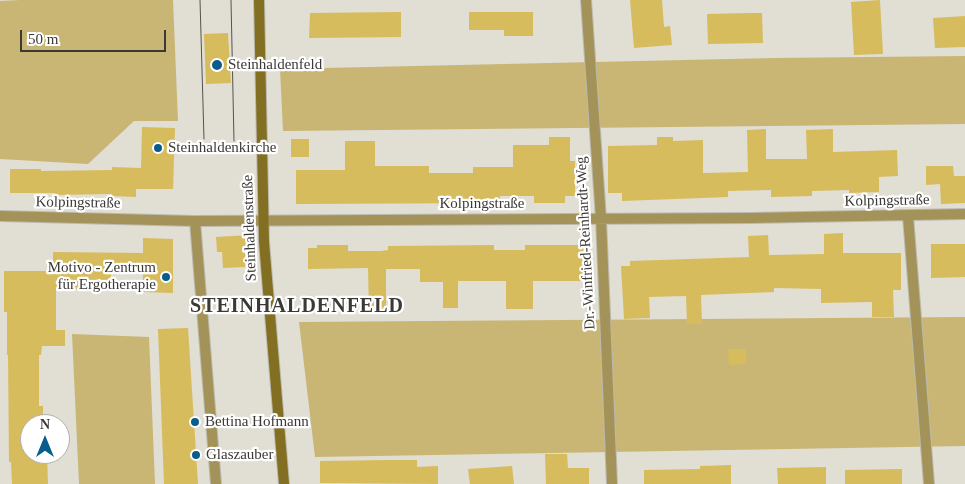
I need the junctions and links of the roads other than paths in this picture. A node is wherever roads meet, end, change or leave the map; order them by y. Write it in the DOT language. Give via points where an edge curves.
graph roads {
  1 [pos="259,0"];
  2 [pos="586,0"];
  3 [pos="965,214"];
  4 [pos="0,216"];
  5 [pos="908,216"];
  6 [pos="264,219"];
  7 [pos="601,219"];
  8 [pos="195,221"];
  9 [pos="216,484"];
  10 [pos="284,484"];
  11 [pos="612,484"];
  12 [pos="928,484"];
  1 -- 6 [label="street, Steinhaldenstraße"];
  2 -- 7 [label="street, Dr.-Winfried-Reinhardt-Weg"];
  3 -- 5 [label="street, Kolpingstraße"];
  4 -- 8 [label="street, Kolpingstraße"];
  5 -- 7 [label="street, Kolpingstraße"];
  5 -- 12 [label="street"];
  6 -- 7 [label="street, Kolpingstraße"];
  6 -- 8 [label="street, Kolpingstraße"];
  6 -- 10 [label="street, Steinhaldenstraße"];
  7 -- 11 [label="street, Dr.-Winfried-Reinhardt-Weg"];
  8 -- 9 [label="street"];
}
